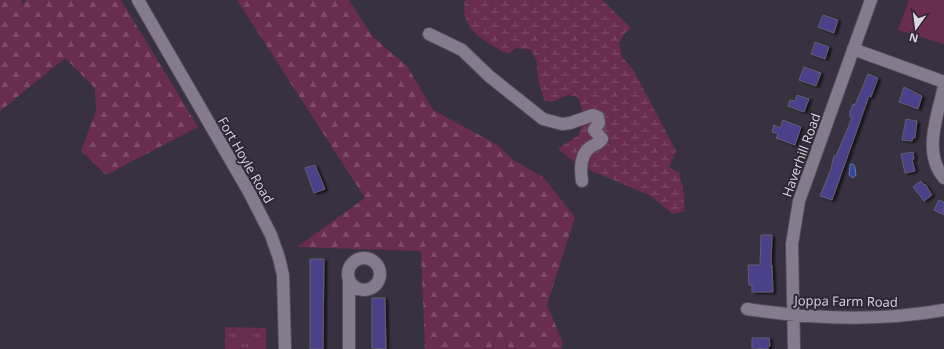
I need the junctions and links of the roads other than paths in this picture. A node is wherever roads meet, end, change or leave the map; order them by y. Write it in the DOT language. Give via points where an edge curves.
graph roads {
  1 [pos="138,0"];
  2 [pos="871,0"];
  3 [pos="429,34"];
  4 [pos="853,49"];
  5 [pos="944,82"];
  6 [pos="944,86"];
  7 [pos="944,178"];
  8 [pos="582,181"];
  9 [pos="349,280"];
  10 [pos="747,309"];
  11 [pos="944,310"];
  12 [pos="794,316"];
  13 [pos="285,349"];
  14 [pos="349,349"];
  15 [pos="794,349"];
  1 -- 13 [label="street, Fort Hoyle Road" via="249,192 271,235 283,275"];
  2 -- 4 [label="street, Haverhill Road"];
  3 -- 8 [label="street" via="462,50 489,76 543,119 562,124 593,115 598,117 599,123 594,130 602,139 587,149 583,156"];
  4 -- 5 [label="street"];
  4 -- 12 [label="street, Haverhill Road" via="799,201 792,244"];
  6 -- 7 [label="street" via="932,144 935,164"];
  9 -- 14 [label="street"];
  10 -- 12 [label="street, Joppa Farm Road"];
  11 -- 12 [label="street, Joppa Farm Road" via="875,318"];
  12 -- 15 [label="street, Haverhill Road"];
}
